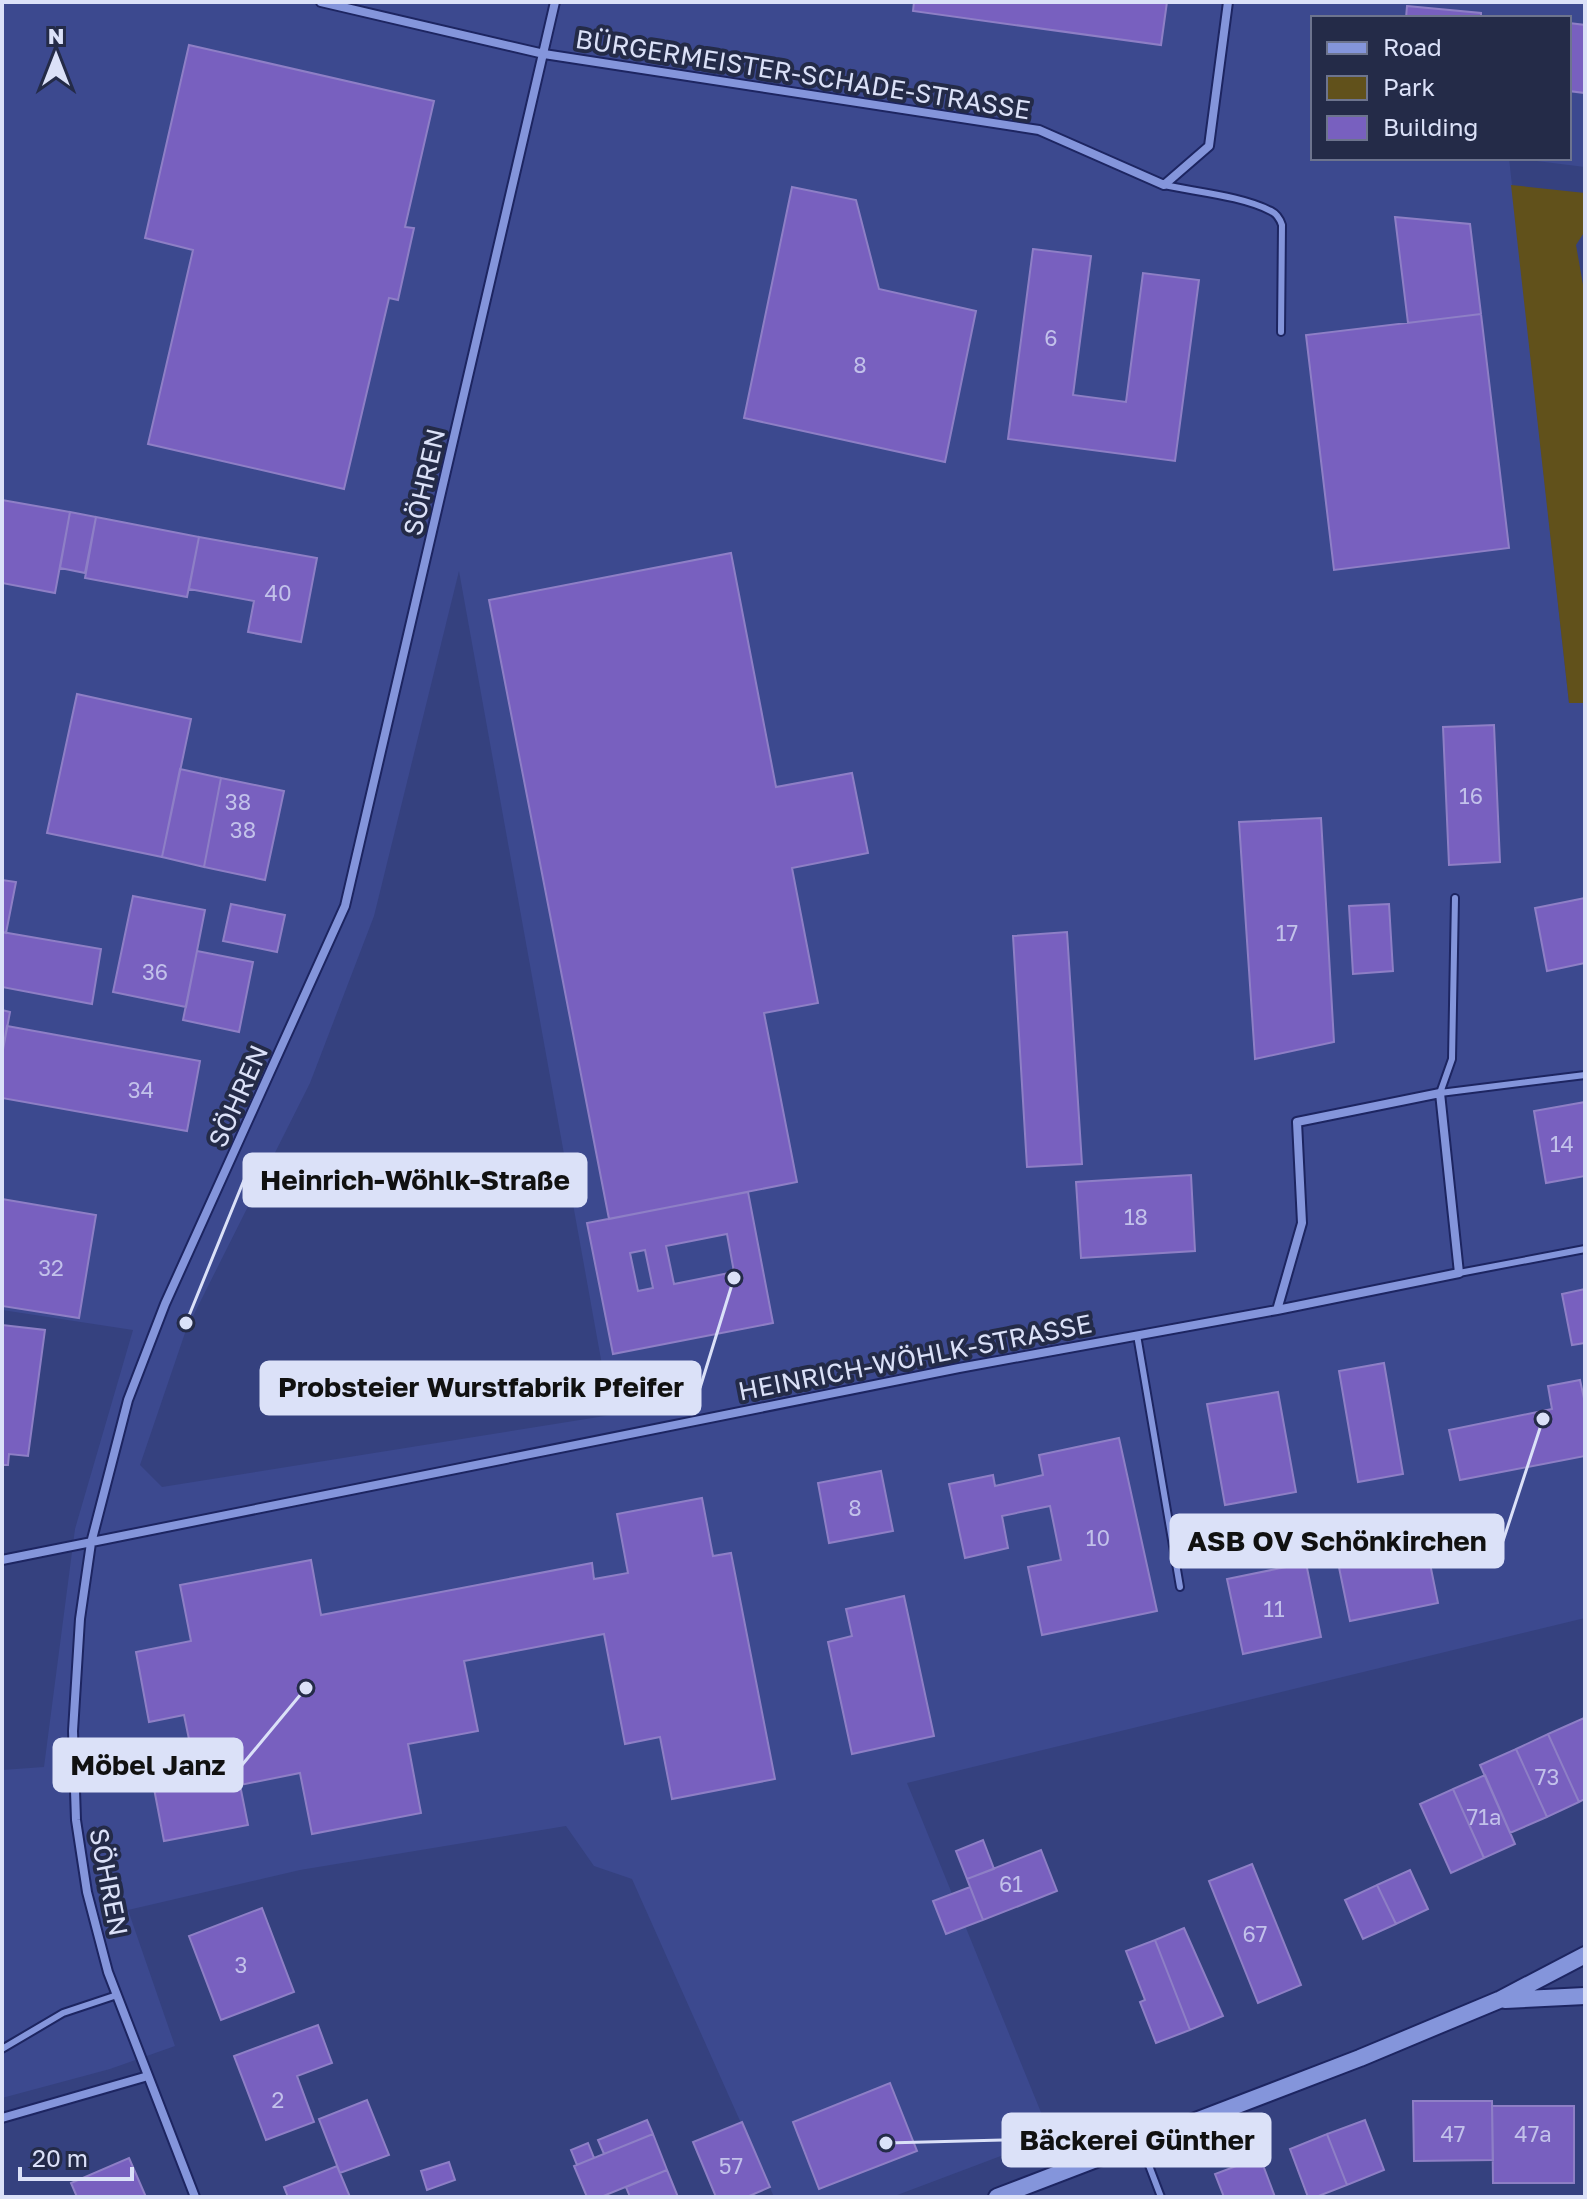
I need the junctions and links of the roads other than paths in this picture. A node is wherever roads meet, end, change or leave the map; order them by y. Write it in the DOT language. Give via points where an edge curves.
graph roads {
  1 [pos="321,2"];
  2 [pos="555,2"];
  3 [pos="1228,2"];
  4 [pos="544,54"];
  5 [pos="1164,185"];
  6 [pos="1281,332"];
  7 [pos="1455,898"];
  8 [pos="1585,1075"];
  9 [pos="1440,1093"];
  10 [pos="1585,1249"];
  11 [pos="1459,1273"];
  12 [pos="1277,1310"];
  13 [pos="1137,1335"];
  14 [pos="91,1543"];
  15 [pos="2,1560"];
  16 [pos="1180,1587"];
  17 [pos="1585,1955"];
  18 [pos="117,1995"];
  19 [pos="1585,1996"];
  20 [pos="1499,2000"];
  21 [pos="2,2049"];
  22 [pos="148,2076"];
  23 [pos="2,2118"];
  24 [pos="1140,2142"];
  25 [pos="195,2197"];
  26 [pos="997,2197"];
  27 [pos="1161,2197"];
  1 -- 4 [label="street, BÜRGERMEISTER-SCHADE-STRASSE"];
  2 -- 4 [label="street, SÖHREN"];
  3 -- 5 [label="street" via="1209,146"];
  4 -- 5 [label="street, BÜRGERMEISTER-SCHADE-STRASSE" via="1039,130"];
  4 -- 14 [label="street, SÖHREN" via="345,906 165,1304 128,1400"];
  5 -- 6 [label="lane" via="1242,202 1279,217"];
  7 -- 9 [label="lane" via="1452,1059"];
  8 -- 9 [label="lane"];
  9 -- 11 [label="street"];
  9 -- 12 [label="street" via="1297,1122 1302,1223"];
  10 -- 11 [label="lane"];
  11 -- 12 [label="street, HEINRICH-WÖHLK-STRASSE"];
  12 -- 13 [label="street, HEINRICH-WÖHLK-STRASSE"];
  13 -- 14 [label="street, HEINRICH-WÖHLK-STRASSE"];
  13 -- 16 [label="lane"];
  14 -- 15 [label="street, HEINRICH-WÖHLK-STRASSE"];
  14 -- 18 [label="street, SÖHREN" via="73,1731 76,1820 87,1892"];
  17 -- 20 [label="main road"];
  18 -- 21 [label="lane" via="63,2013"];
  18 -- 22 [label="street, SÖHREN"];
  19 -- 20 [label="main road"];
  20 -- 24 [label="main road"];
  22 -- 23 [label="street"];
  22 -- 25 [label="street, SÖHREN"];
  24 -- 26 [label="main road"];
  24 -- 27 [label="lane"];
}
